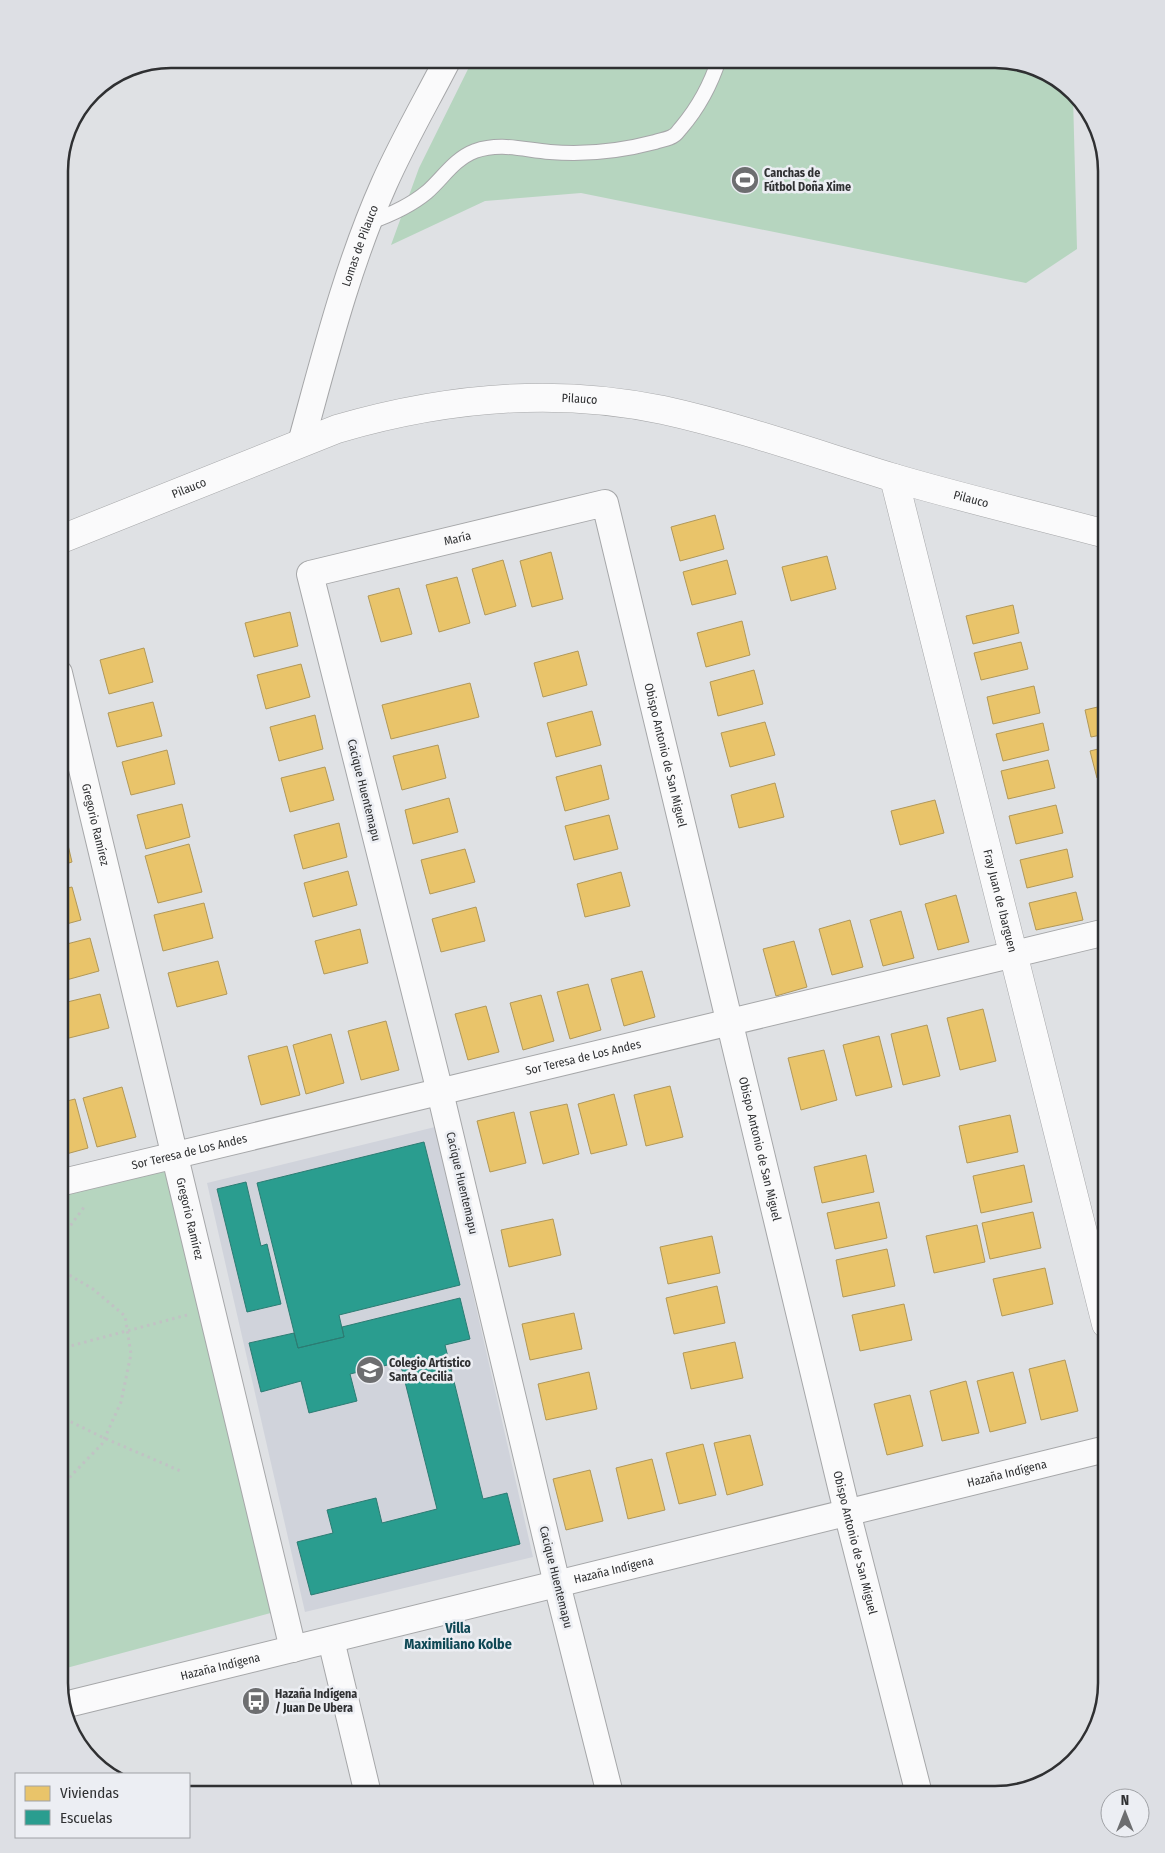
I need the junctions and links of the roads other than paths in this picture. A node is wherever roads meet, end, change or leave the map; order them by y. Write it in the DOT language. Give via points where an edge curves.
graph roads {
  1 [pos="443,68"];
  2 [pos="716,68"];
  3 [pos="370,222"];
  4 [pos="301,443"];
  5 [pos="894,478"];
  6 [pos="605,503"];
  7 [pos="1098,532"];
  8 [pos="68,536"];
  9 [pos="310,574"];
  10 [pos="68,710"];
  11 [pos="1098,934"];
  12 [pos="1013,955"];
  13 [pos="730,1022"];
  14 [pos="440,1092"];
  15 [pos="175,1156"];
  16 [pos="68,1181"];
  17 [pos="1098,1292"];
  18 [pos="1098,1451"];
  19 [pos="847,1512"];
  20 [pos="557,1584"];
  21 [pos="331,1640"];
  22 [pos="293,1649"];
  23 [pos="70,1704"];
  24 [pos="366,1785"];
  25 [pos="608,1786"];
  26 [pos="917,1786"];
  1 -- 3 [label="street, Lomas de Pilauco" via="384,184"];
  2 -- 3 [label="lane" via="690,118 673,136 605,152 490,147 463,157 425,194"];
  3 -- 4 [label="street, Lomas de Pilauco" via="340,299"];
  4 -- 5 [label="main road, Pilauco" via="383,416 429,407 495,399 569,398 624,404 706,420"];
  4 -- 8 [label="main road, Pilauco"];
  5 -- 7 [label="main road, Pilauco"];
  5 -- 12 [label="main road, Fray Juan de Ibarguen"];
  6 -- 9 [label="street, María"];
  6 -- 13 [label="street, Obispo Antonio de San Miguel"];
  9 -- 14 [label="street, Cacique Huentemapu"];
  10 -- 15 [label="street, Gregorio Ramírez"];
  11 -- 12 [label="street, Sor Teresa de Los Andes"];
  12 -- 13 [label="street, Sor Teresa de Los Andes"];
  12 -- 17 [label="main road, Fray Juan de Ibarguen"];
  13 -- 14 [label="street, Sor Teresa de Los Andes"];
  13 -- 19 [label="street, Obispo Antonio de San Miguel"];
  14 -- 15 [label="street, Sor Teresa de Los Andes"];
  14 -- 20 [label="street, Cacique Huentemapu"];
  15 -- 16 [label="street, Sor Teresa de Los Andes"];
  15 -- 22 [label="street, Gregorio Ramírez"];
  18 -- 19 [label="street, Hazaña Indígena"];
  19 -- 20 [label="street, Hazaña Indígena"];
  19 -- 26 [label="street, Obispo Antonio de San Miguel"];
  20 -- 21 [label="street, Hazaña Indígena"];
  20 -- 25 [label="street, Cacique Huentemapu"];
  21 -- 22 [label="street, Hazaña Indígena"];
  21 -- 24 [label="street"];
  22 -- 23 [label="street, Hazaña Indígena"];
}
